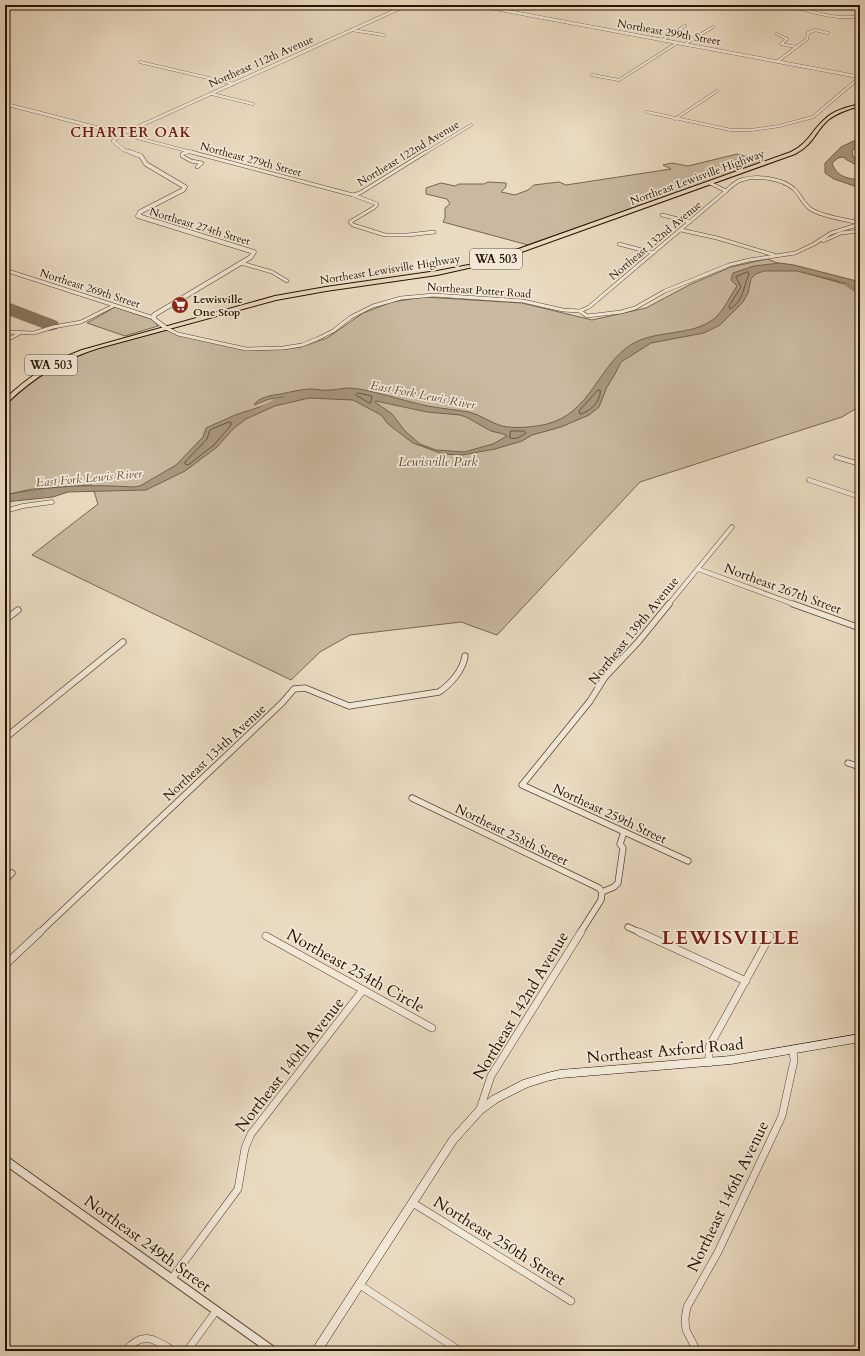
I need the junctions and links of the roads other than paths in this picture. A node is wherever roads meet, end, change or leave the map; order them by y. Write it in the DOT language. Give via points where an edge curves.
graph roads {
  1 [pos="408,5"];
  2 [pos="475,5"];
  3 [pos="785,5"];
  4 [pos="860,16"];
  5 [pos="685,26"];
  6 [pos="713,26"];
  7 [pos="352,30"];
  8 [pos="828,33"];
  9 [pos="777,34"];
  10 [pos="384,35"];
  11 [pos="662,40"];
  12 [pos="677,43"];
  13 [pos="685,44"];
  14 [pos="796,47"];
  15 [pos="778,61"];
  16 [pos="140,62"];
  17 [pos="592,74"];
  18 [pos="860,77"];
  19 [pos="234,84"];
  20 [pos="717,91"];
  21 [pos="212,94"];
  22 [pos="5,104"];
  23 [pos="253,104"];
  24 [pos="860,105"];
  25 [pos="647,112"];
  26 [pos="675,119"];
  27 [pos="471,125"];
  28 [pos="122,134"];
  29 [pos="190,151"];
  30 [pos="197,167"];
  31 [pos="710,183"];
  32 [pos="726,191"];
  33 [pos="353,195"];
  34 [pos="662,216"];
  35 [pos="690,222"];
  36 [pos="860,224"];
  37 [pos="682,230"];
  38 [pos="860,231"];
  39 [pos="434,232"];
  40 [pos="619,244"];
  41 [pos="814,244"];
  42 [pos="653,253"];
  43 [pos="777,256"];
  44 [pos="241,262"];
  45 [pos="5,270"];
  46 [pos="287,280"];
  47 [pos="113,306"];
  48 [pos="580,311"];
  49 [pos="154,318"];
  50 [pos="166,328"];
  51 [pos="5,332"];
  52 [pos="20,333"];
  53 [pos="5,341"];
  54 [pos="5,402"];
  55 [pos="836,457"];
  56 [pos="860,464"];
  57 [pos="809,480"];
  58 [pos="860,497"];
  59 [pos="52,502"];
  60 [pos="5,511"];
  61 [pos="732,527"];
  62 [pos="698,569"];
  63 [pos="18,610"];
  64 [pos="5,620"];
  65 [pos="860,628"];
  66 [pos="123,642"];
  67 [pos="465,656"];
  68 [pos="5,738"];
  69 [pos="848,763"];
  70 [pos="860,768"];
  71 [pos="522,785"];
  72 [pos="412,798"];
  73 [pos="624,832"];
  74 [pos="688,861"];
  75 [pos="12,873"];
  76 [pos="5,880"];
  77 [pos="602,892"];
  78 [pos="628,927"];
  79 [pos="266,936"];
  80 [pos="770,936"];
  81 [pos="5,965"];
  82 [pos="746,981"];
  83 [pos="363,990"];
  84 [pos="432,1028"];
  85 [pos="860,1038"];
  86 [pos="793,1050"];
  87 [pos="709,1063"];
  88 [pos="480,1110"];
  89 [pos="5,1160"];
  90 [pos="413,1203"];
  91 [pos="172,1278"];
  92 [pos="360,1285"];
  93 [pos="571,1301"];
  94 [pos="216,1310"];
  95 [pos="124,1351"];
  96 [pos="174,1351"];
  97 [pos="187,1351"];
  98 [pos="273,1351"];
  99 [pos="316,1351"];
  100 [pos="460,1351"];
  101 [pos="697,1351"];
  1 -- 7 [label="street, Northeast 112th Avenue"];
  2 -- 11 [label="street, Northeast 299th Street"];
  3 -- 4 [label="street" via="848,17"];
  5 -- 11 [label="street"];
  6 -- 13 [label="street"];
  7 -- 10 [label="street"];
  7 -- 19 [label="street, Northeast 112th Avenue"];
  8 -- 14 [label="street" via="815,30 808,33 807,39"];
  9 -- 14 [label="street" via="787,39 782,44"];
  11 -- 12 [label="street, Northeast 299th Street"];
  12 -- 13 [label="street, Northeast 299th Street"];
  12 -- 17 [label="street" via="619,80"];
  13 -- 15 [label="street, Northeast 299th Street"];
  14 -- 15 [label="street"];
  15 -- 18 [label="street, Northeast 299th Street"];
  16 -- 19 [label="street"];
  18 -- 26 [label="street" via="813,117 779,126 741,131"];
  19 -- 21 [label="street, Northeast 112th Avenue"];
  20 -- 26 [label="street"];
  21 -- 23 [label="street"];
  21 -- 28 [label="street, Northeast 112th Avenue"];
  22 -- 28 [label="street, Northeast 279th Street"];
  24 -- 31 [label="main road, Northeast Lewisville Highway / WA 503" via="830,117 810,142 798,150"];
  25 -- 26 [label="street"];
  27 -- 33 [label="street, Northeast 122nd Avenue"];
  28 -- 29 [label="street, Northeast 279th Street"];
  28 -- 44 [label="street, Northeast 274th Street" via="113,141 115,144 141,156 146,164 185,187 138,215 254,252 254,255"];
  29 -- 30 [label="street" via="182,156 202,163"];
  29 -- 33 [label="street, Northeast 279th Street"];
  31 -- 32 [label="street"];
  31 -- 50 [label="main road, Northeast Lewisville Highway / WA 503" via="480,264 426,275 287,296"];
  32 -- 35 [label="street, Northeast 132nd Avenue"];
  32 -- 36 [label="street, Northeast 132nd Avenue" via="740,180 770,180 795,190 811,209"];
  33 -- 39 [label="street, Northeast 279th Street" via="377,204 350,222 353,225 384,235"];
  34 -- 35 [label="street"];
  35 -- 37 [label="street, Northeast 132nd Avenue"];
  36 -- 41 [label="street" via="831,233"];
  37 -- 42 [label="street, Northeast 132nd Avenue"];
  37 -- 43 [label="street"];
  38 -- 41 [label="street" via="841,233"];
  40 -- 42 [label="street"];
  41 -- 43 [label="street, Northeast Potter Road" via="796,253"];
  42 -- 48 [label="street, Northeast 132nd Avenue" via="589,307"];
  43 -- 48 [label="street, Northeast Potter Road" via="729,265 621,312 592,316 583,315"];
  44 -- 46 [label="street"];
  44 -- 49 [label="street" via="156,313"];
  45 -- 47 [label="street, Northeast 269th Street"];
  47 -- 49 [label="street, Northeast 269th Street"];
  47 -- 52 [label="street" via="81,322 34,333"];
  48 -- 50 [label="street, Northeast Potter Road" via="511,299 434,295 401,298 361,311 318,339 284,348 239,347 178,334"];
  49 -- 50 [label="street, Northeast 269th Street"];
  50 -- 54 [label="main road, Northeast Lewisville Highway / WA 503" via="70,356 33,376"];
  51 -- 52 [label="street"];
  52 -- 53 [label="street"];
  55 -- 56 [label="street"];
  57 -- 58 [label="street"];
  59 -- 60 [label="street" via="29,504"];
  61 -- 62 [label="street, Northeast 139th Avenue"];
  62 -- 65 [label="street, Northeast 267th Street"];
  62 -- 71 [label="street, Northeast 139th Avenue" via="638,642 605,677 590,701"];
  63 -- 64 [label="street"];
  66 -- 68 [label="street"];
  67 -- 81 [label="street, Northeast 134th Avenue" via="464,665 439,692 349,706 305,688 291,690 282,703"];
  69 -- 70 [label="street"];
  71 -- 73 [label="street, Northeast 259th Street"];
  72 -- 77 [label="street, Northeast 258th Street" via="599,888"];
  73 -- 74 [label="street, Northeast 259th Street"];
  73 -- 77 [label="street" via="620,844 622,848 618,883"];
  75 -- 76 [label="street"];
  77 -- 88 [label="street, Northeast 142nd Avenue" via="601,900 491,1076"];
  78 -- 82 [label="street"];
  79 -- 83 [label="street, Northeast 254th Circle"];
  80 -- 82 [label="street"];
  82 -- 87 [label="street" via="710,1047"];
  83 -- 84 [label="street, Northeast 254th Circle"];
  83 -- 91 [label="street, Northeast 140th Avenue" via="251,1134 242,1155 242,1177 238,1189"];
  85 -- 86 [label="main road, Northeast Axford Road"];
  86 -- 87 [label="main road, Northeast Axford Road"];
  86 -- 101 [label="street, Northeast 146th Avenue" via="794,1061 782,1116 718,1252 687,1306 684,1325"];
  87 -- 88 [label="main road, Northeast Axford Road" via="560,1074 526,1083"];
  88 -- 90 [label="main road, Northeast 142nd Avenue" via="454,1140"];
  89 -- 91 [label="street, Northeast 249th Street"];
  90 -- 92 [label="main road, Northeast 142nd Avenue"];
  90 -- 93 [label="street, Northeast 250th Street"];
  91 -- 94 [label="street, Northeast 249th Street"];
  92 -- 99 [label="main road, Northeast 142nd Avenue"];
  92 -- 100 [label="street"];
  94 -- 97 [label="street"];
  94 -- 98 [label="street, Northeast 249th Street"];
  95 -- 96 [label="street" via="140,1338 151,1338"];
}
